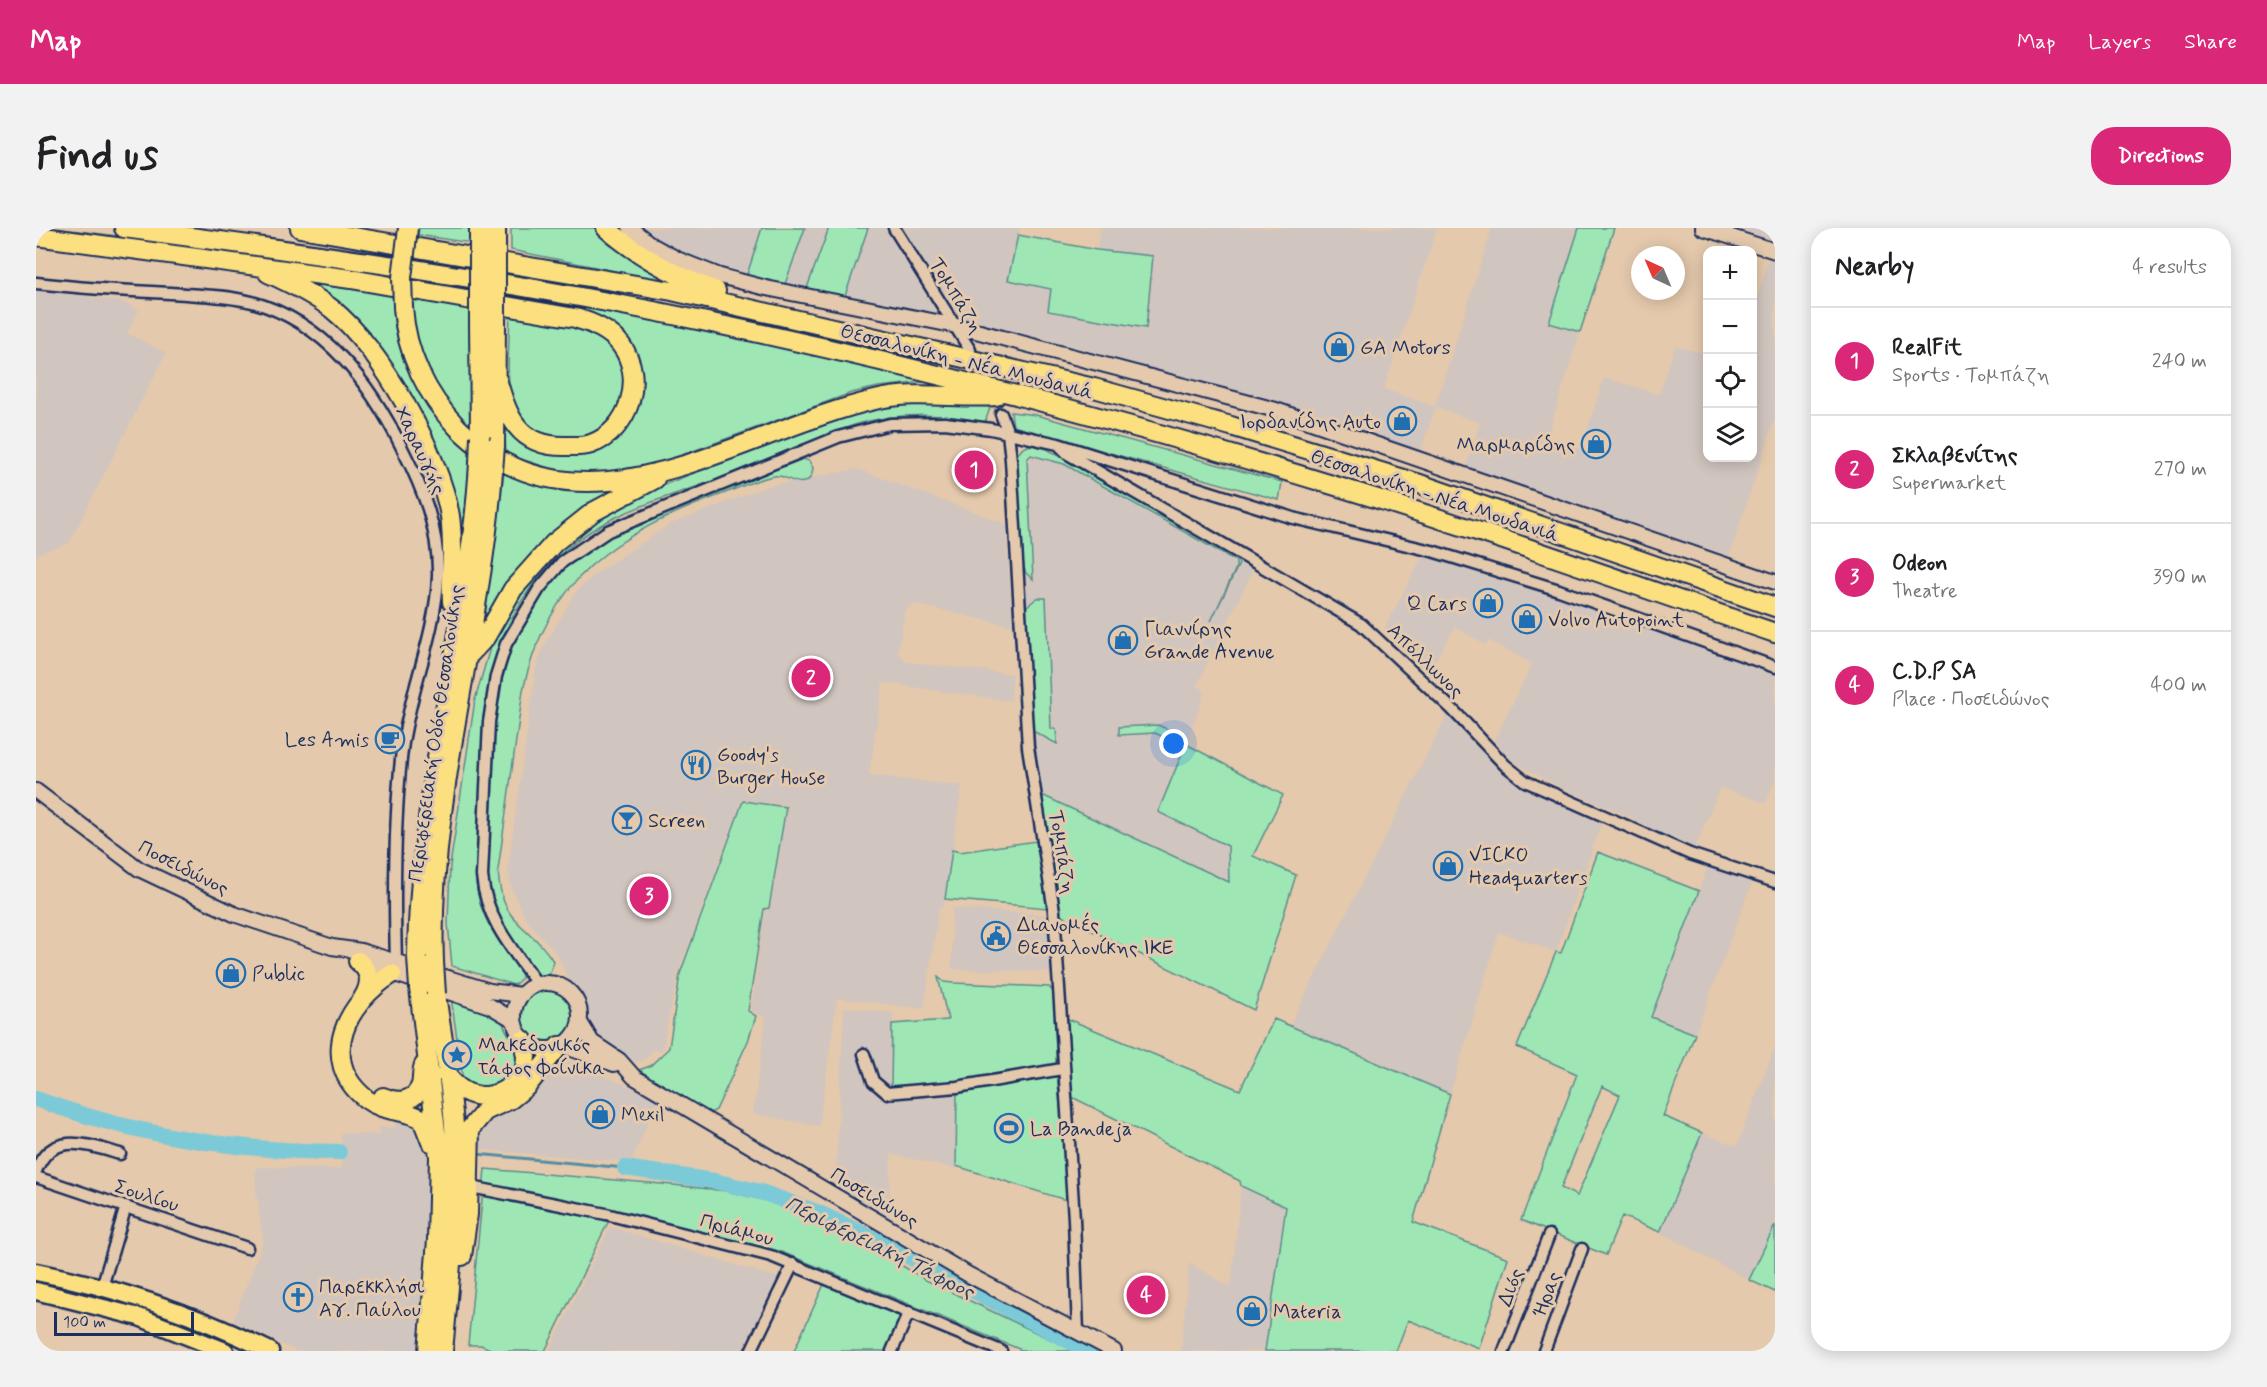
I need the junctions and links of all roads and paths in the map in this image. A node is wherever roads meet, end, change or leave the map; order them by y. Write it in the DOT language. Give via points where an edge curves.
graph roads {
  1 [pos="124,228"];
  2 [pos="300,228"];
  3 [pos="408,228"];
  4 [pos="479,228"];
  5 [pos="496,228"];
  6 [pos="606,228"];
  7 [pos="630,228"];
  8 [pos="894,228"];
  9 [pos="1703,228"];
  10 [pos="36,236"];
  11 [pos="1775,251"];
  12 [pos="250,265"];
  13 [pos="36,283"];
  14 [pos="751,307"];
  15 [pos="488,323"];
  16 [pos="957,326"];
  17 [pos="970,350"];
  18 [pos="496,379"];
  19 [pos="1011,395"];
  20 [pos="1001,414"];
  21 [pos="1008,433"];
  22 [pos="487,441"];
  23 [pos="1058,444"];
  24 [pos="667,471"];
  25 [pos="1775,582"];
  26 [pos="1775,607"];
  27 [pos="1775,633"];
  28 [pos="461,649"];
  29 [pos="1775,667"];
  30 [pos="36,791"];
  31 [pos="1775,882"];
  32 [pos="332,947"];
  33 [pos="426,960"];
  34 [pos="358,961"];
  35 [pos="393,974"];
  36 [pos="415,984"];
  37 [pos="538,985"];
  38 [pos="521,995"];
  39 [pos="363,998"];
  40 [pos="514,1020"];
  41 [pos="579,1022"];
  42 [pos="523,1040"];
  43 [pos="560,1046"];
  44 [pos="864,1054"];
  45 [pos="428,1058"];
  46 [pos="624,1066"];
  47 [pos="1062,1069"];
  48 [pos="446,1074"];
  49 [pos="120,1154"];
  50 [pos="439,1157"];
  51 [pos="36,1172"];
  52 [pos="36,1177"];
  53 [pos="476,1188"];
  54 [pos="126,1206"];
  55 [pos="1549,1236"];
  56 [pos="247,1248"];
  57 [pos="1582,1249"];
  58 [pos="793,1264"];
  59 [pos="36,1272"];
  60 [pos="102,1287"];
  61 [pos="36,1291"];
  62 [pos="909,1312"];
  63 [pos="445,1331"];
  64 [pos="1078,1333"];
  65 [pos="975,1346"];
  66 [pos="217,1350"];
  67 [pos="432,1350"];
  68 [pos="270,1351"];
  69 [pos="751,1351"];
  70 [pos="892,1351"];
  71 [pos="1001,1351"];
  72 [pos="1114,1351"];
  73 [pos="1504,1351"];
  74 [pos="1544,1351"];
  1 -- 19 [label="highway, Θεσσαλονίκη - Νέα Μουδανιά" via="563,294 719,324"];
  2 -- 14 [label="highway, Θεσσαλονίκη - Νέα Μουδανιά" via="551,268"];
  3 -- 24 [label="highway, bridge" via="402,278 404,324 414,361 432,396 458,428 488,452 527,473 550,480 620,481"];
  4 -- 15 [label="highway, Περιφερειακή Οδός Θεσσαλονίκης, bridge"];
  5 -- 15 [label="highway, Περιφερειακή Οδός Θεσσαλονίκης, bridge"];
  6 -- 14 [label="highway" via="636,253"];
  7 -- 16 [label="street" via="677,259 720,276"];
  8 -- 16 [label="street, Τομπάζη"];
  9 -- 11 [label="street"];
  10 -- 12 [label="highway"];
  12 -- 18 [label="highway" via="463,297 586,321 621,345 628,357 633,385 626,414 608,435 588,445 551,446 538,443 519,429 505,408"];
  12 -- 28 [label="highway" via="296,286 333,310 366,344 400,398 432,460 448,505 452,600"];
  13 -- 35 [label="street, Χαραυγής" via="215,296 272,309 319,336 342,356 361,376 400,442 428,506 438,577 402,748 395,841"];
  14 -- 26 [label="highway, Θεσσαλονίκη - Νέα Μουδανιά" via="1094,388 1231,426 1417,483"];
  15 -- 18 [label="highway, Περιφερειακή Οδός Θεσσαλονίκης"];
  15 -- 22 [label="highway, Περιφερειακή Οδός Θεσσαλονίκης"];
  16 -- 17 [label="street, Τομπάζη"];
  16 -- 25 [label="street" via="1276,410"];
  18 -- 22 [label="highway, Περιφερειακή Οδός Θεσσαλονίκης"];
  19 -- 24 [label="highway" via="970,398 911,394 874,400"];
  19 -- 27 [label="highway, Θεσσαλονίκη - Νέα Μουδανιά" via="1331,484"];
  20 -- 21 [label="street, Τομπάζη"];
  21 -- 23 [label="street"];
  21 -- 37 [label="street" via="962,424 916,422 838,437 608,531 562,562 539,588 506,644 496,676 489,722 482,876 485,899 495,924"];
  21 -- 47 [label="street, Τομπάζη" via="1028,747 1054,911"];
  22 -- 28 [label="highway, Περιφερειακή Οδός Θεσσαλονίκης, bridge" via="486,467 472,528"];
  23 -- 29 [label="street" via="1293,518 1432,551 1559,590"];
  23 -- 31 [label="street, Απόλλωνος" via="1068,454 1361,624 1525,781 1690,854"];
  24 -- 28 [label="highway" via="593,512 554,543 513,589 485,638"];
  28 -- 33 [label="highway, Περιφερειακή Οδός Θεσσαλονίκης" via="424,835"];
  30 -- 32 [label="street, Ποσειδώνος" via="111,850 168,885 243,918"];
  32 -- 34 [label="street, Ποσειδώνος"];
  32 -- 35 [label="street, Ποσειδώνος" via="361,951"];
  33 -- 36 [label="highway, Περιφερειακή Οδός Θεσσαλονίκης, bridge"];
  33 -- 48 [label="highway, Περιφερειακή Οδός Θεσσαλονίκης, bridge" via="436,994"];
  34 -- 35 [label="street, Ποσειδώνος"];
  34 -- 39 [label="highway" via="369,978"];
  35 -- 36 [label="highway" via="400,981"];
  35 -- 38 [label="street, Ποσειδώνος"];
  35 -- 39 [label="highway"];
  35 -- 45 [label="highway" via="363,1016 353,1038 358,1074 382,1096 403,1101 420,1086"];
  36 -- 40 [label="street" via="490,1006"];
  36 -- 45 [label="highway, Περιφερειακή Οδός Θεσσαλονίκης"];
  37 -- 38 [label="street"];
  37 -- 41 [label="street" via="553,984 571,993 579,1006"];
  38 -- 40 [label="street" via="514,1007"];
  39 -- 50 [label="highway" via="344,1030 341,1053 346,1074 374,1104 422,1119"];
  40 -- 42 [label="street"];
  41 -- 43 [label="street"];
  41 -- 46 [label="street, Ποσειδώνος" via="592,1042"];
  42 -- 43 [label="street" via="543,1048"];
  42 -- 48 [label="highway" via="525,1070 501,1092 471,1096"];
  43 -- 46 [label="street"];
  43 -- 63 [label="highway" via="527,1086 485,1111 470,1129 466,1233"];
  44 -- 47 [label="street" via="873,1081 887,1093 957,1087"];
  45 -- 50 [label="highway, Περιφερειακή Οδός Θεσσαλονίκης"];
  46 -- 64 [label="street, Ποσειδώνος" via="634,1077 842,1201"];
  47 -- 64 [label="street, Τομπάζη"];
  48 -- 63 [label="highway, Περιφερειακή Οδός Θεσσαλονίκης" via="454,1126 455,1194"];
  49 -- 51 [label="street" via="84,1144 61,1145 45,1153"];
  50 -- 67 [label="highway, Περιφερειακή Οδός Θεσσαλονίκης"];
  52 -- 54 [label="street, Σουλίου"];
  53 -- 58 [label="street, Πριάμου" via="606,1214"];
  54 -- 56 [label="street, Σουλίου"];
  54 -- 60 [label="street"];
  55 -- 73 [label="street, Διός"];
  57 -- 74 [label="street, Ήρας"];
  58 -- 62 [label="street, Πριάμου"];
  58 -- 69 [label="street"];
  59 -- 60 [label="main road"];
  60 -- 68 [label="main road" via="211,1323"];
  61 -- 66 [label="main road" via="139,1317"];
  62 -- 65 [label="street, Πριάμου"];
  62 -- 70 [label="street"];
  63 -- 67 [label="highway, Περιφερειακή Οδός Θεσσαλονίκης"];
  64 -- 72 [label="street, Ποσειδώνος"];
  65 -- 71 [label="street, Πριάμου"];
}
